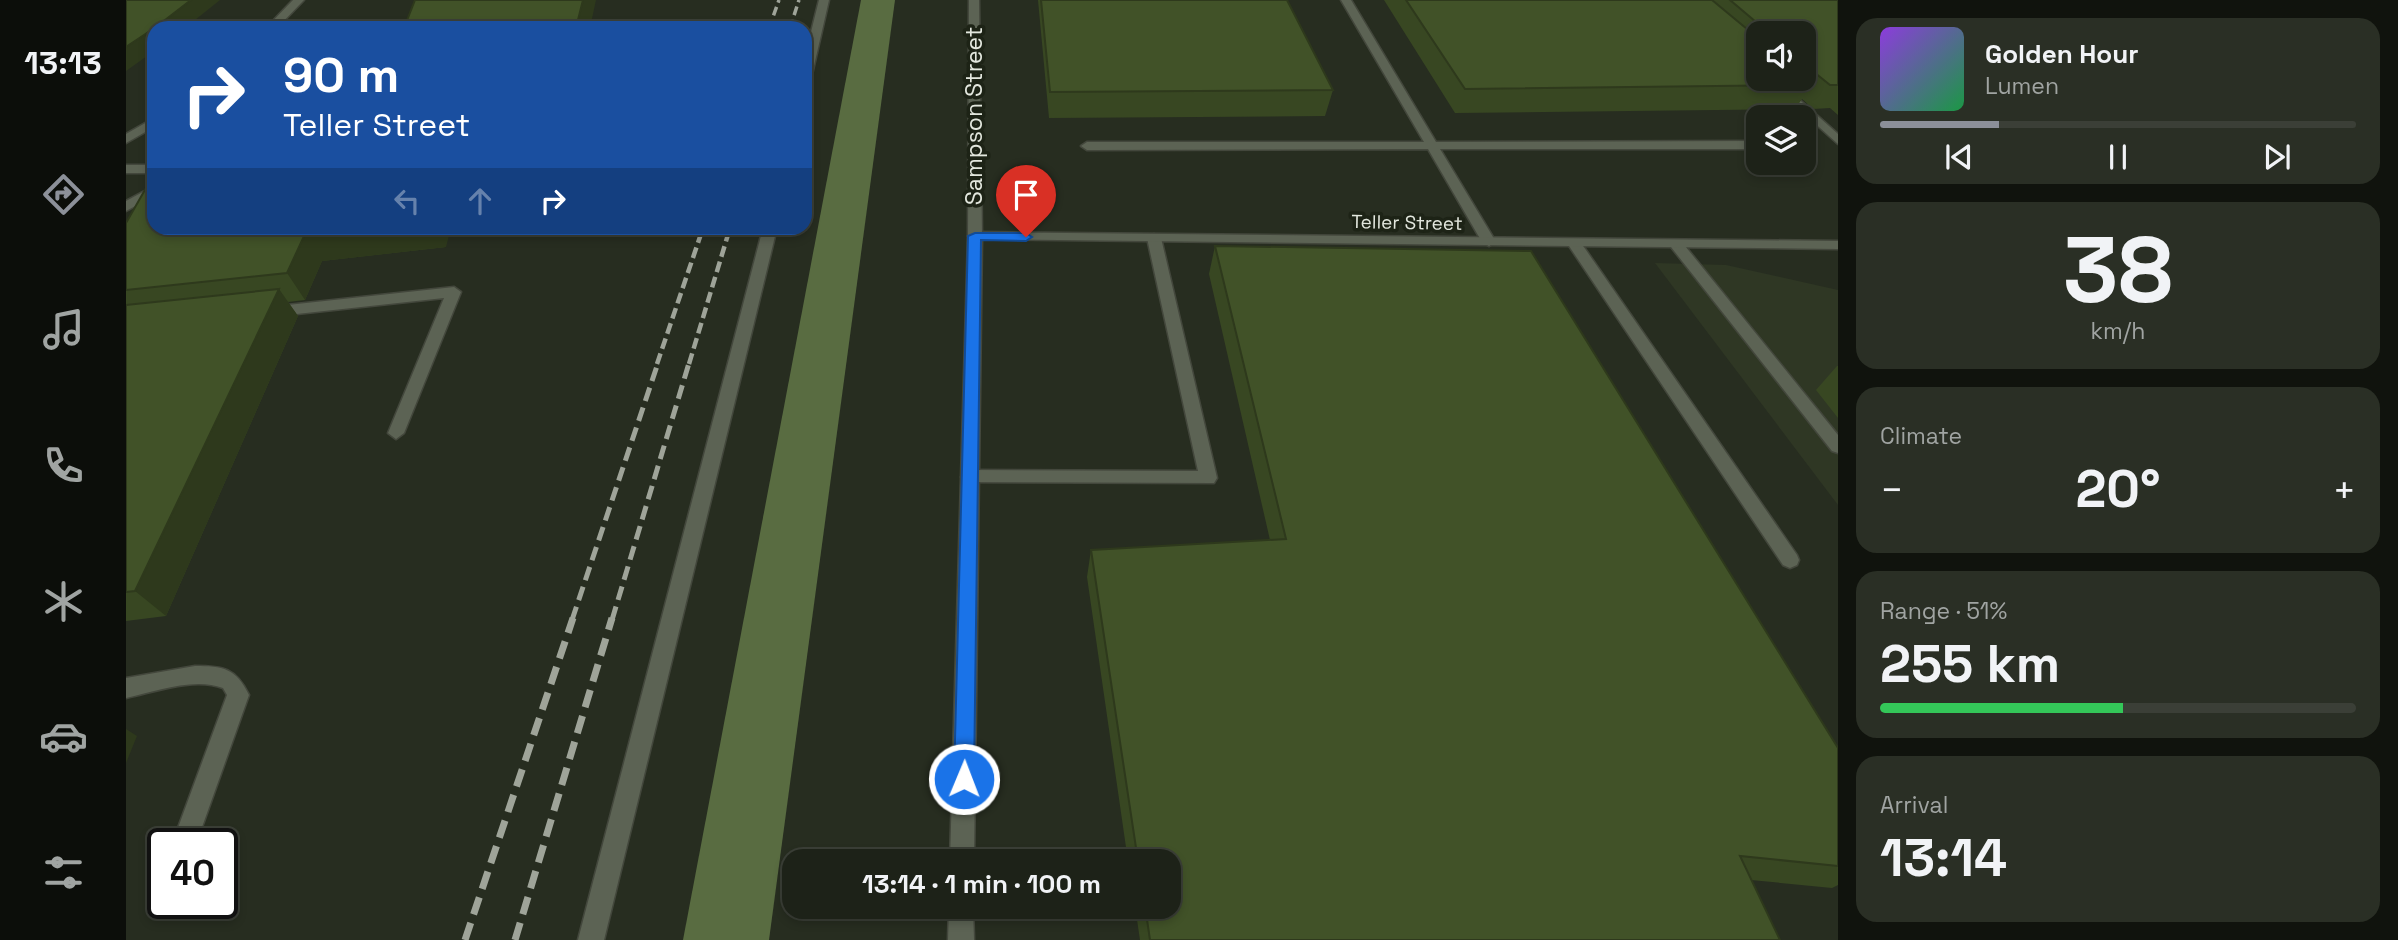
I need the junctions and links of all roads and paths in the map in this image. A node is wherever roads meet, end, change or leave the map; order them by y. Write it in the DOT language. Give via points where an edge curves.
graph roads {
  1 [pos="299,0"];
  2 [pos="824,0"];
  3 [pos="974,0"];
  4 [pos="1346,0"];
  5 [pos="278,21"];
  6 [pos="812,50"];
  7 [pos="1783,91"];
  8 [pos="147,126"];
  9 [pos="126,139"];
  10 [pos="1838,140"];
  11 [pos="1432,145"];
  12 [pos="1746,145"];
  13 [pos="1087,146"];
  14 [pos="126,169"];
  15 [pos="147,169"];
  16 [pos="147,195"];
  17 [pos="126,207"];
  18 [pos="768,235"];
  19 [pos="975,236"];
  20 [pos="1154,238"];
  21 [pos="1489,242"];
  22 [pos="1574,243"];
  23 [pos="1676,244"];
  24 [pos="1838,245"];
  25 [pos="249,314"];
  26 [pos="396,433"];
  27 [pos="1838,447"];
  28 [pos="970,477"];
  29 [pos="1790,560"];
  30 [pos="126,688"];
  31 [pos="190,828"];
  32 [pos="962,849"];
  33 [pos="961,919"];
  34 [pos="591,940"];
  35 [pos="961,940"];
  1 -- 5 [label="street"];
  2 -- 6 [label="street"];
  3 -- 19 [label="street, Sampson Street"];
  4 -- 11 [label="street"];
  7 -- 10 [label="street"];
  8 -- 9 [label="street"];
  11 -- 12 [label="street"];
  11 -- 13 [label="street"];
  11 -- 21 [label="street"];
  14 -- 15 [label="street"];
  16 -- 17 [label="street"];
  18 -- 34 [label="street"];
  19 -- 20 [label="street, Teller Street"];
  19 -- 28 [label="street, Sampson Street"];
  20 -- 21 [label="street, Teller Street"];
  20 -- 28 [label="street" via="1208,478"];
  21 -- 22 [label="street, Teller Street"];
  22 -- 23 [label="street, Teller Street"];
  22 -- 29 [label="street"];
  23 -- 24 [label="street, Teller Street"];
  23 -- 27 [label="street"];
  25 -- 26 [label="street" via="454,292"];
  28 -- 32 [label="street, Sampson Street"];
  30 -- 31 [label="street" via="218,676 231,682 238,695"];
  33 -- 35 [label="street"];
}
